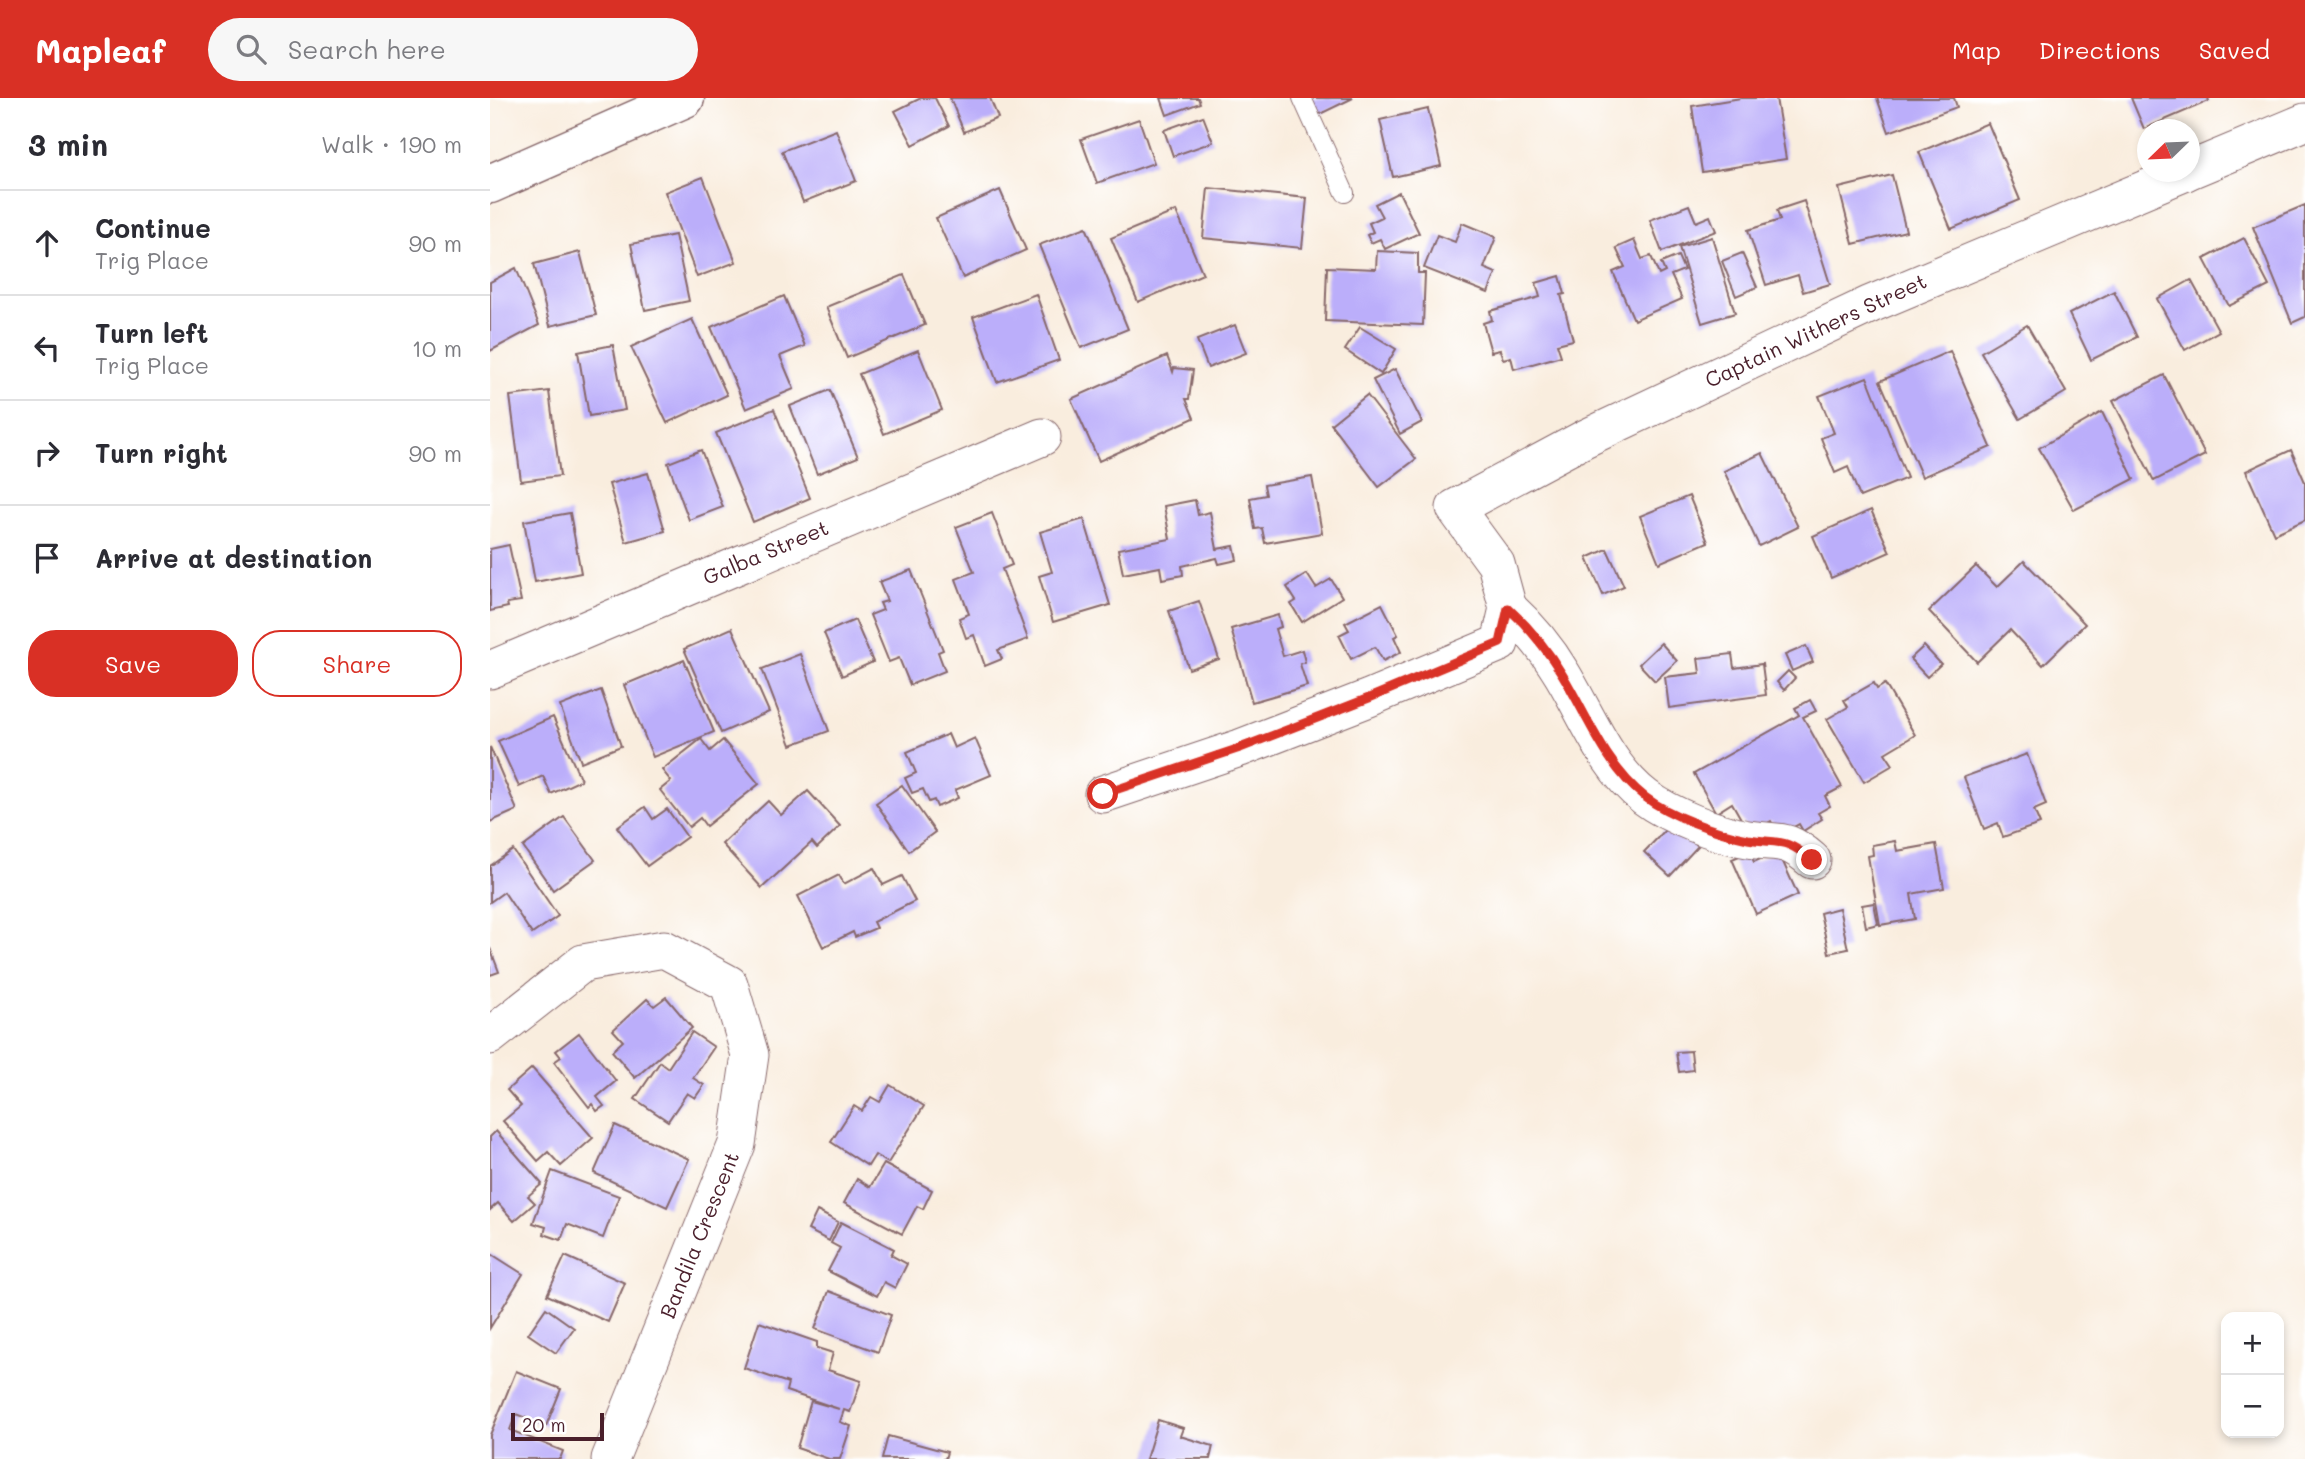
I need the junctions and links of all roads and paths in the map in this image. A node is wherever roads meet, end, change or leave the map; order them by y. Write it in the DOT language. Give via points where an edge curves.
graph roads {
  1 [pos="685,98"];
  2 [pos="1302,98"];
  3 [pos="2305,122"];
  4 [pos="2200,166"];
  5 [pos="2162,182"];
  6 [pos="490,184"];
  7 [pos="1345,193"];
  8 [pos="1042,437"];
  9 [pos="1508,608"];
  10 [pos="490,670"];
  11 [pos="1103,794"];
  12 [pos="1812,860"];
  13 [pos="490,1036"];
  14 [pos="610,1459"];
  1 -- 6 [label="main road"];
  2 -- 7 [label="lane"];
  3 -- 4 [label="street, Captain Withers Street"];
  5 -- 9 [label="street, Captain Withers Street" via="1871,304 1584,439 1455,509 1496,564"];
  8 -- 10 [label="street, Galba Street"];
  9 -- 11 [label="street" via="1500,643 1240,748"];
  9 -- 12 [label="street" via="1533,631 1619,771 1645,797 1716,830 1795,846"];
  13 -- 14 [label="street, Bandila Crescent" via="583,962 664,949 729,984 750,1055 737,1144"];
}
